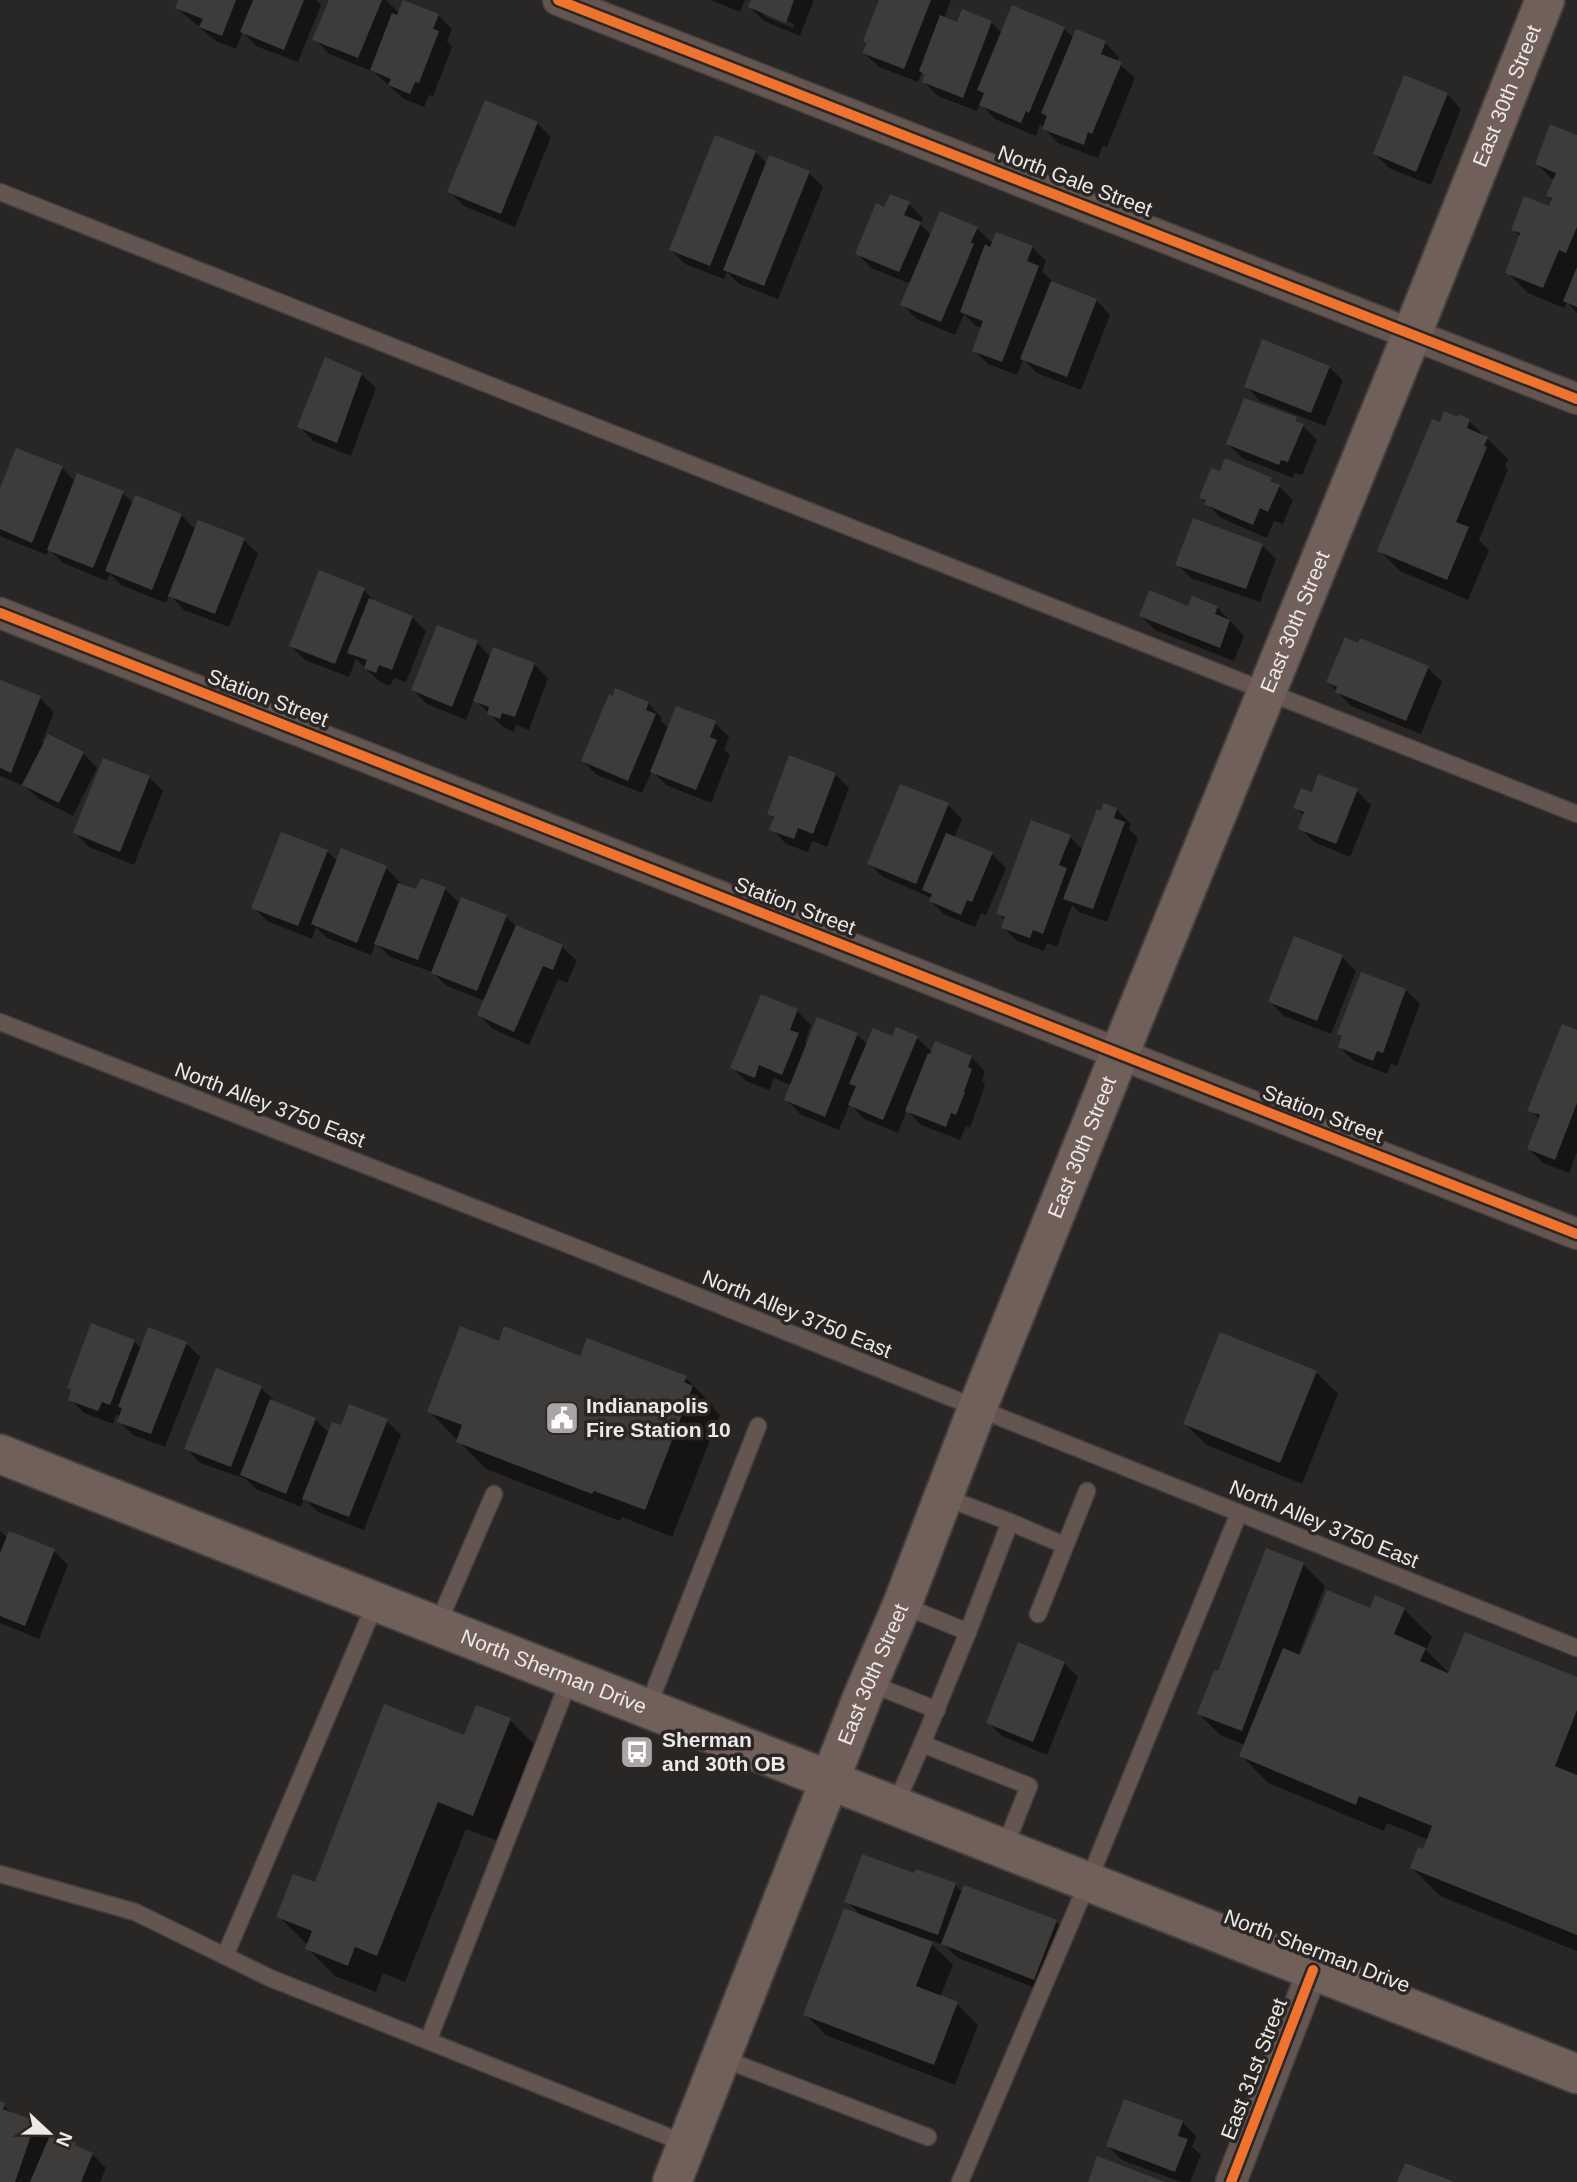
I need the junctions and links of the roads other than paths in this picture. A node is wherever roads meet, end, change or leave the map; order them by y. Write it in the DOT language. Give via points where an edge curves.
graph roads {
  1 [pos="558,0"];
  2 [pos="1545,0"];
  3 [pos="0,192"];
  4 [pos="1412,334"];
  5 [pos="1577,399"];
  6 [pos="0,613"];
  7 [pos="1266,692"];
  8 [pos="1577,814"];
  9 [pos="0,1022"];
  10 [pos="1119,1055"];
  11 [pos="1577,1234"];
  12 [pos="977,1409"];
  13 [pos="758,1426"];
  14 [pos="0,1454"];
  15 [pos="1087,1491"];
  16 [pos="494,1494"];
  17 [pos="944,1497"];
  18 [pos="1239,1513"];
  19 [pos="1010,1522"];
  20 [pos="1064,1545"];
  21 [pos="376,1602"];
  22 [pos="902,1605"];
  23 [pos="1038,1614"];
  24 [pos="437,1626"];
  25 [pos="968,1632"];
  26 [pos="1577,1648"];
  27 [pos="570,1678"];
  28 [pos="869,1683"];
  29 [pos="647,1709"];
  30 [pos="937,1710"];
  31 [pos="922,1744"];
  32 [pos="829,1780"];
  33 [pos="895,1807"];
  34 [pos="1004,1849"];
  35 [pos="0,1874"];
  36 [pos="1088,1882"];
  37 [pos="225,1956"];
  38 [pos="1313,1970"];
  39 [pos="428,2040"];
  40 [pos="721,2058"];
  41 [pos="1577,2074"];
  42 [pos="928,2137"];
  43 [pos="687,2144"];
  44 [pos="672,2182"];
  45 [pos="960,2182"];
  46 [pos="1231,2182"];
  1 -- 4 [label="street, North Gale Street"];
  2 -- 4 [label="main road, East 30th Street"];
  3 -- 7 [label="lane"];
  4 -- 5 [label="street, North Gale Street"];
  4 -- 7 [label="main road, East 30th Street"];
  6 -- 10 [label="street, Station Street"];
  7 -- 8 [label="lane"];
  7 -- 10 [label="main road, East 30th Street"];
  9 -- 12 [label="lane, North Alley 3750 East"];
  10 -- 11 [label="street, Station Street"];
  10 -- 12 [label="main road, East 30th Street"];
  12 -- 17 [label="main road, East 30th Street"];
  12 -- 18 [label="lane, North Alley 3750 East"];
  13 -- 29 [label="lane"];
  14 -- 21 [label="main road, North Sherman Drive"];
  15 -- 20 [label="lane"];
  16 -- 24 [label="lane"];
  17 -- 19 [label="lane"];
  17 -- 22 [label="main road, East 30th Street"];
  18 -- 26 [label="lane, North Alley 3750 East"];
  18 -- 36 [label="lane"];
  19 -- 20 [label="lane"];
  19 -- 25 [label="lane"];
  20 -- 23 [label="lane"];
  21 -- 24 [label="main road, North Sherman Drive"];
  21 -- 37 [label="lane"];
  22 -- 25 [label="lane"];
  22 -- 28 [label="main road, East 30th Street"];
  24 -- 27 [label="main road, North Sherman Drive"];
  25 -- 30 [label="lane"];
  27 -- 29 [label="main road, North Sherman Drive"];
  27 -- 39 [label="lane"];
  28 -- 30 [label="lane"];
  28 -- 32 [label="main road, East 30th Street"];
  29 -- 32 [label="main road, North Sherman Drive"];
  30 -- 31 [label="lane"];
  31 -- 33 [label="lane"];
  31 -- 34 [label="lane" via="1029,1786"];
  32 -- 33 [label="main road, North Sherman Drive"];
  32 -- 40 [label="main road, East 30th Street"];
  33 -- 34 [label="main road, North Sherman Drive"];
  34 -- 36 [label="main road, North Sherman Drive"];
  35 -- 37 [label="lane" via="135,1912"];
  36 -- 38 [label="main road, North Sherman Drive"];
  36 -- 45 [label="lane"];
  37 -- 39 [label="lane"];
  38 -- 41 [label="main road, North Sherman Drive"];
  38 -- 46 [label="street, East 31st Street"];
  39 -- 43 [label="lane"];
  40 -- 42 [label="lane"];
  40 -- 43 [label="main road, East 30th Street"];
  43 -- 44 [label="main road, East 30th Street"];
}
